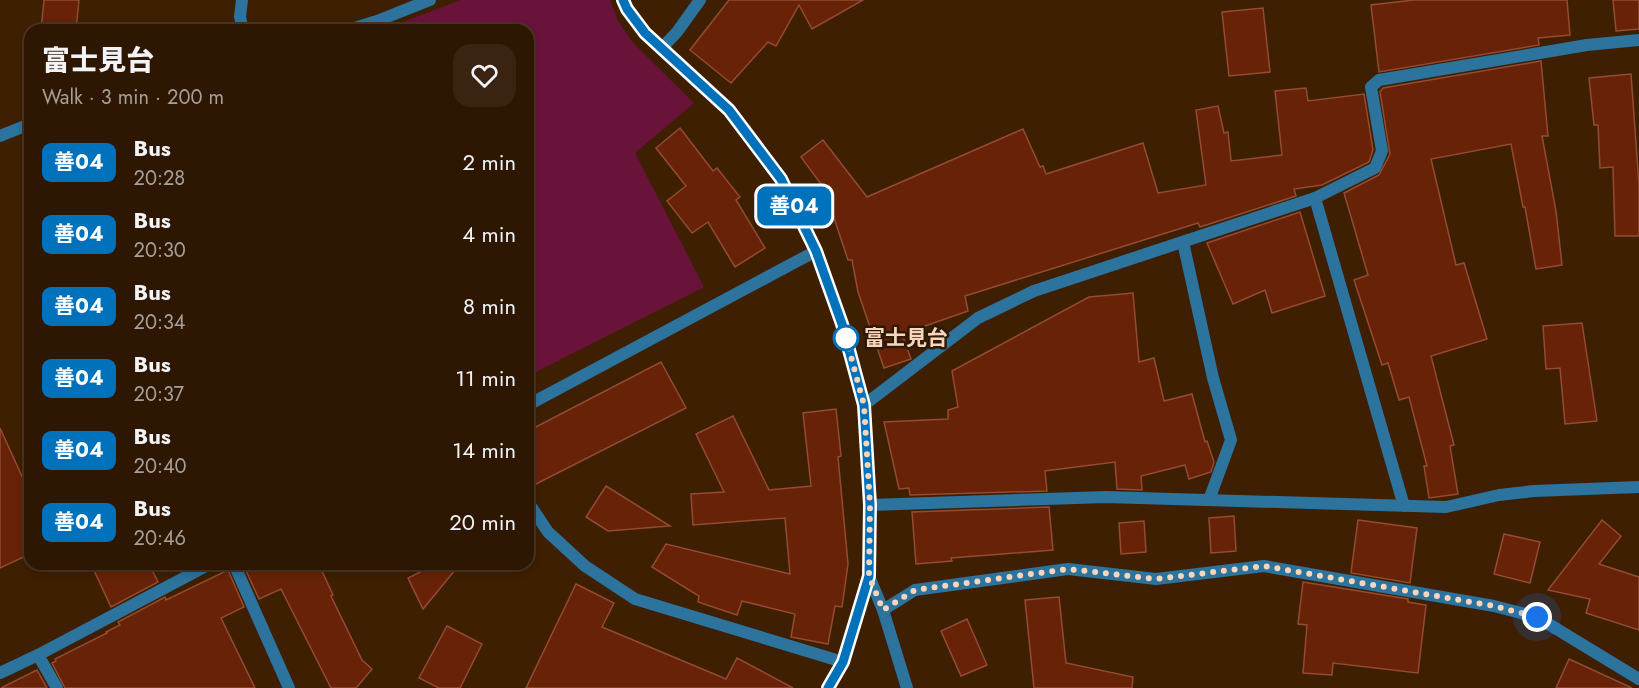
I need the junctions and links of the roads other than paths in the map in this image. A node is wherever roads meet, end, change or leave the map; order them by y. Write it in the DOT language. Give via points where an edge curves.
graph roads {
  1 [pos="242,0"];
  2 [pos="430,0"];
  3 [pos="623,0"];
  4 [pos="700,0"];
  5 [pos="242,24"];
  6 [pos="367,24"];
  7 [pos="1639,40"];
  8 [pos="661,49"];
  9 [pos="24,129"];
  10 [pos="0,136"];
  11 [pos="1315,198"];
  12 [pos="1183,242"];
  13 [pos="816,251"];
  14 [pos="534,402"];
  15 [pos="864,405"];
  16 [pos="1639,487"];
  17 [pos="1209,500"];
  18 [pos="870,505"];
  19 [pos="1404,506"];
  20 [pos="534,511"];
  21 [pos="199,570"];
  22 [pos="237,570"];
  23 [pos="869,576"];
  24 [pos="883,610"];
  25 [pos="38,655"];
  26 [pos="843,662"];
  27 [pos="0,673"];
  28 [pos="1639,679"];
  29 [pos="57,688"];
  30 [pos="289,688"];
  31 [pos="828,688"];
  32 [pos="907,688"];
  1 -- 5 [label="street"];
  2 -- 6 [label="street"];
  3 -- 8 [label="street"];
  4 -- 8 [label="street"];
  7 -- 11 [label="street" via="1379,80 1371,87 1382,151 1376,168"];
  8 -- 13 [label="street" via="729,110 781,179"];
  9 -- 10 [label="street"];
  11 -- 12 [label="street"];
  11 -- 19 [label="street"];
  12 -- 15 [label="street" via="1034,291 978,318"];
  12 -- 17 [label="street" via="1213,378 1232,440"];
  13 -- 14 [label="street"];
  13 -- 15 [label="street" via="842,324"];
  15 -- 18 [label="street"];
  16 -- 19 [label="street" via="1534,491 1446,507"];
  17 -- 18 [label="street" via="1106,497"];
  17 -- 19 [label="street"];
  18 -- 23 [label="street"];
  20 -- 26 [label="street" via="548,532 585,566 635,599"];
  21 -- 25 [label="street"];
  22 -- 30 [label="street"];
  23 -- 24 [label="street"];
  23 -- 26 [label="street"];
  24 -- 28 [label="street" via="915,590 1068,569 1156,579 1264,566 1537,617"];
  24 -- 32 [label="street"];
  25 -- 27 [label="street"];
  25 -- 29 [label="street"];
  26 -- 31 [label="street"];
}
